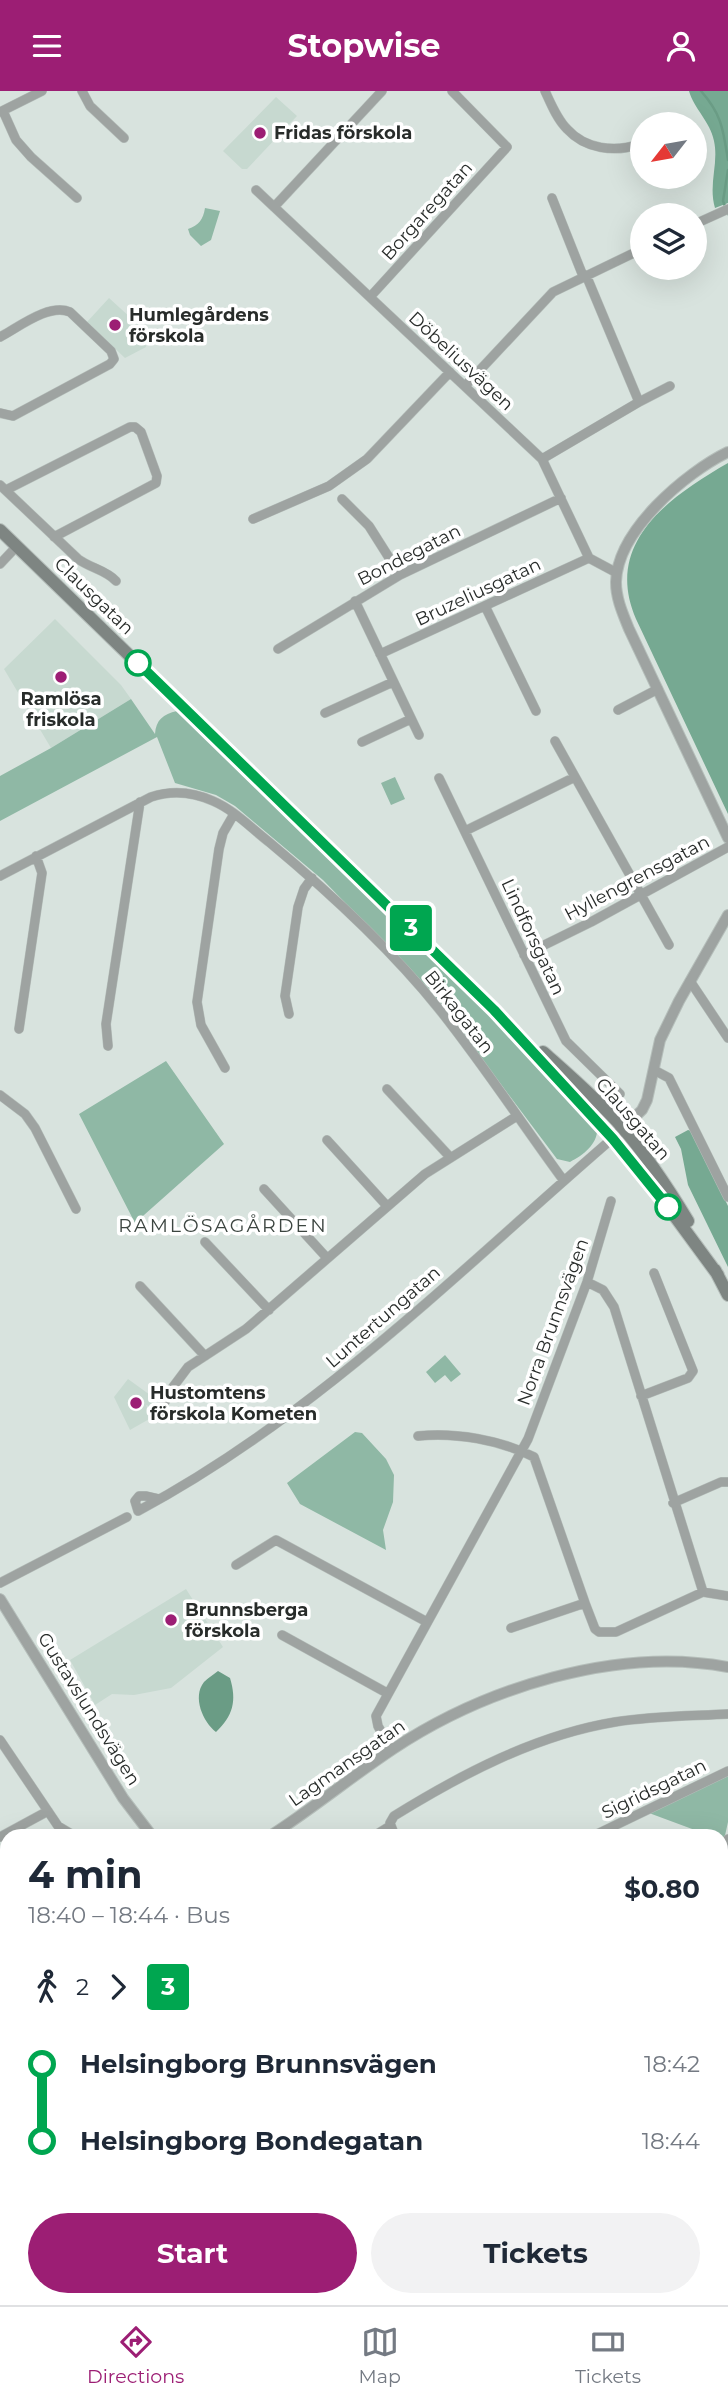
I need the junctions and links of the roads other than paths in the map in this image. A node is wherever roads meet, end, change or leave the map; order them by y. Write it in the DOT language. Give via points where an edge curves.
graph roads {
  1 [pos="42,91"];
  2 [pos="82,91"];
  3 [pos="382,91"];
  4 [pos="452,91"];
  5 [pos="545,91"];
  6 [pos="2,111"];
  7 [pos="124,138"];
  8 [pos="630,146"];
  9 [pos="256,190"];
  10 [pos="77,198"];
  11 [pos="552,198"];
  12 [pos="274,207"];
  13 [pos="728,209"];
  14 [pos="707,219"];
  15 [pos="630,255"];
  16 [pos="585,276"];
  17 [pos="370,297"];
  18 [pos="0,337"];
  19 [pos="450,372"];
  20 [pos="465,386"];
  21 [pos="670,386"];
  22 [pos="639,402"];
  23 [pos="0,413"];
  24 [pos="728,452"];
  25 [pos="542,459"];
  26 [pos="3,488"];
  27 [pos="561,498"];
  28 [pos="342,499"];
  29 [pos="253,519"];
  30 [pos="0,530"];
  31 [pos="54,537"];
  32 [pos="17,546"];
  33 [pos="589,558"];
  34 [pos="0,564"];
  35 [pos="617,573"];
  36 [pos="400,575"];
  37 [pos="116,580"];
  38 [pos="355,601"];
  39 [pos="485,606"];
  40 [pos="278,649"];
  41 [pos="380,655"];
  42 [pos="393,682"];
  43 [pos="658,689"];
  44 [pos="618,710"];
  45 [pos="536,711"];
  46 [pos="325,713"];
  47 [pos="411,719"];
  48 [pos="419,735"];
  49 [pos="555,741"];
  50 [pos="362,742"];
  51 [pos="575,777"];
  52 [pos="439,778"];
  53 [pos="140,802"];
  54 [pos="234,814"];
  55 [pos="464,831"];
  56 [pos="728,838"];
  57 [pos="728,847"];
  58 [pos="36,856"];
  59 [pos="0,876"];
  60 [pos="312,878"];
  61 [pos="640,894"];
  62 [pos="728,915"];
  63 [pos="669,945"];
  64 [pos="524,955"];
  65 [pos="690,981"];
  66 [pos="494,1010"];
  67 [pos="289,1014"];
  68 [pos="19,1029"];
  69 [pos="728,1038"];
  70 [pos="108,1046"];
  71 [pos="225,1068"];
  72 [pos="654,1070"];
  73 [pos="387,1089"];
  74 [pos="620,1094"];
  75 [pos="0,1095"];
  76 [pos="517,1117"];
  77 [pos="623,1129"];
  78 [pos="613,1139"];
  79 [pos="327,1140"];
  80 [pos="450,1157"];
  81 [pos="564,1181"];
  82 [pos="264,1189"];
  83 [pos="727,1191"];
  84 [pos="611,1201"];
  85 [pos="387,1206"];
  86 [pos="76,1209"];
  87 [pos="205,1242"];
  88 [pos="327,1258"];
  89 [pos="654,1273"];
  90 [pos="718,1275"];
  91 [pos="587,1282"];
  92 [pos="139,1286"];
  93 [pos="728,1295"];
  94 [pos="269,1310"];
  95 [pos="205,1356"];
  96 [pos="641,1396"];
  97 [pos="163,1406"];
  98 [pos="418,1436"];
  99 [pos="521,1452"];
  100 [pos="728,1482"];
  101 [pos="159,1499"];
  102 [pos="673,1503"];
  103 [pos="127,1517"];
  104 [pos="236,1565"];
  105 [pos="0,1583"];
  106 [pos="703,1593"];
  107 [pos="728,1596"];
  108 [pos="0,1599"];
  109 [pos="585,1603"];
  110 [pos="428,1622"];
  111 [pos="512,1628"];
  112 [pos="282,1635"];
  113 [pos="728,1667"];
  114 [pos="387,1693"];
  115 [pos="728,1714"];
  116 [pos="0,1740"];
  117 [pos="391,1750"];
  118 [pos="728,1771"];
  119 [pos="48,1811"];
  120 [pos="390,1826"];
  121 [pos="15,1829"];
  122 [pos="63,1829"];
  123 [pos="147,1829"];
  124 [pos="281,1829"];
  125 [pos="385,1829"];
  126 [pos="392,1829"];
  127 [pos="608,1829"];
  1 -- 6 [label="street"];
  2 -- 7 [label="street" via="90,106"];
  3 -- 12 [label="street"];
  4 -- 17 [label="street, Borgaregatan" via="507,147"];
  5 -- 8 [label="street" via="572,134 610,149"];
  6 -- 10 [label="street" via="16,140"];
  9 -- 12 [label="street, Döbeliusvägen"];
  11 -- 16 [label="street"];
  12 -- 17 [label="street, Döbeliusvägen"];
  13 -- 14 [label="street"];
  15 -- 16 [label="street"];
  16 -- 20 [label="street" via="553,292"];
  16 -- 22 [label="street"];
  17 -- 19 [label="street, Döbeliusvägen"];
  18 -- 23 [label="street" via="62,309 114,359 13,416"];
  19 -- 20 [label="street, Döbeliusvägen"];
  19 -- 29 [label="street" via="367,459 329,486"];
  20 -- 25 [label="street, Döbeliusvägen"];
  21 -- 22 [label="street"];
  22 -- 25 [label="street"];
  24 -- 35 [label="street" via="693,472 662,501 627,546"];
  25 -- 27 [label="street, Döbeliusvägen"];
  26 -- 31 [label="street"];
  26 -- 31 [label="street" via="130,428 141,432 156,483"];
  27 -- 33 [label="street, Döbeliusvägen"];
  27 -- 36 [label="street, Bondegatan"];
  28 -- 36 [label="street" via="369,526"];
  30 -- 32 [label="main road, Clausgatan"];
  31 -- 37 [label="street" via="88,567"];
  32 -- 34 [label="street"];
  32 -- 66 [label="main road, Clausgatan"];
  33 -- 35 [label="street"];
  33 -- 39 [label="street, Bruzeliusgatan"];
  35 -- 43 [label="street" via="620,605"];
  36 -- 38 [label="street, Bondegatan"];
  38 -- 40 [label="street, Bondegatan"];
  38 -- 41 [label="street"];
  39 -- 41 [label="street, Bruzeliusgatan"];
  39 -- 45 [label="street"];
  41 -- 42 [label="street"];
  42 -- 46 [label="street"];
  42 -- 47 [label="street"];
  43 -- 44 [label="street"];
  43 -- 56 [label="street"];
  47 -- 48 [label="street"];
  47 -- 50 [label="street"];
  49 -- 51 [label="street"];
  51 -- 55 [label="street"];
  51 -- 61 [label="street"];
  52 -- 55 [label="street, Lindforsgatan"];
  53 -- 54 [label="street, Birkagatan" via="163,793 191,794"];
  53 -- 58 [label="street, Birkagatan"];
  53 -- 70 [label="street" via="106,1024"];
  54 -- 60 [label="street, Birkagatan"];
  54 -- 71 [label="street" via="219,849 197,1002 202,1028"];
  55 -- 64 [label="street, Lindforsgatan"];
  57 -- 61 [label="street, Hyllengrensgatan"];
  58 -- 59 [label="street, Birkagatan"];
  58 -- 68 [label="street" via="42,873"];
  60 -- 67 [label="street" via="298,907 285,996"];
  60 -- 76 [label="street, Birkagatan" via="425,992"];
  61 -- 63 [label="street"];
  61 -- 64 [label="street, Hyllengrensgatan"];
  62 -- 65 [label="street"];
  64 -- 74 [label="street, Lindforsgatan" via="566,1041"];
  65 -- 69 [label="street"];
  65 -- 72 [label="street" via="660,1040"];
  66 -- 77 [label="main road, Clausgatan"];
  66 -- 78 [label="main road, Clausgatan"];
  72 -- 77 [label="street" via="642,1110"];
  72 -- 83 [label="street" via="669,1078"];
  73 -- 80 [label="street"];
  75 -- 86 [label="street" via="31,1122"];
  76 -- 80 [label="street"];
  76 -- 81 [label="street, Birkagatan"];
  77 -- 78 [label="street"];
  77 -- 90 [label="main road, Clausgatan" via="670,1192"];
  78 -- 81 [label="street, Luntertungatan"];
  78 -- 90 [label="main road, Clausgatan"];
  79 -- 85 [label="street"];
  80 -- 85 [label="street"];
  81 -- 101 [label="street, Luntertungatan" via="312,1397 234,1454"];
  82 -- 88 [label="street"];
  84 -- 91 [label="street, Norra Brunnsvägen"];
  85 -- 88 [label="street"];
  87 -- 94 [label="street"];
  88 -- 94 [label="street"];
  89 -- 96 [label="street" via="693,1371 688,1378"];
  90 -- 93 [label="main road, Clausgatan"];
  91 -- 96 [label="street" via="612,1301"];
  91 -- 99 [label="street, Norra Brunnsvägen"];
  92 -- 95 [label="street"];
  94 -- 95 [label="street"];
  95 -- 97 [label="street" via="182,1373"];
  96 -- 102 [label="street"];
  98 -- 99 [label="street" via="439,1434"];
  99 -- 109 [label="street" via="534,1457 538,1466"];
  99 -- 110 [label="street, Norra Brunnsvägen"];
  100 -- 102 [label="street"];
  102 -- 106 [label="street"];
  103 -- 105 [label="street"];
  104 -- 110 [label="street" via="276,1540"];
  106 -- 107 [label="street"];
  106 -- 109 [label="street" via="610,1633 596,1631"];
  108 -- 123 [label="street, Gustavslundsvägen"];
  109 -- 111 [label="street"];
  110 -- 114 [label="street, Norra Brunnsvägen"];
  112 -- 114 [label="street"];
  113 -- 117 [label="street, Lagmansgatan" via="652,1661 578,1671 485,1702"];
  114 -- 117 [label="street, Norra Brunnsvägen" via="376,1721"];
  115 -- 120 [label="street" via="628,1720 562,1735 457,1779 394,1816"];
  116 -- 119 [label="street"];
  117 -- 124 [label="street, Lagmansgatan"];
  118 -- 127 [label="street, Sigridsgatan"];
  119 -- 121 [label="street"];
  119 -- 122 [label="street"];
  120 -- 125 [label="street"];
  120 -- 126 [label="street"];
}
